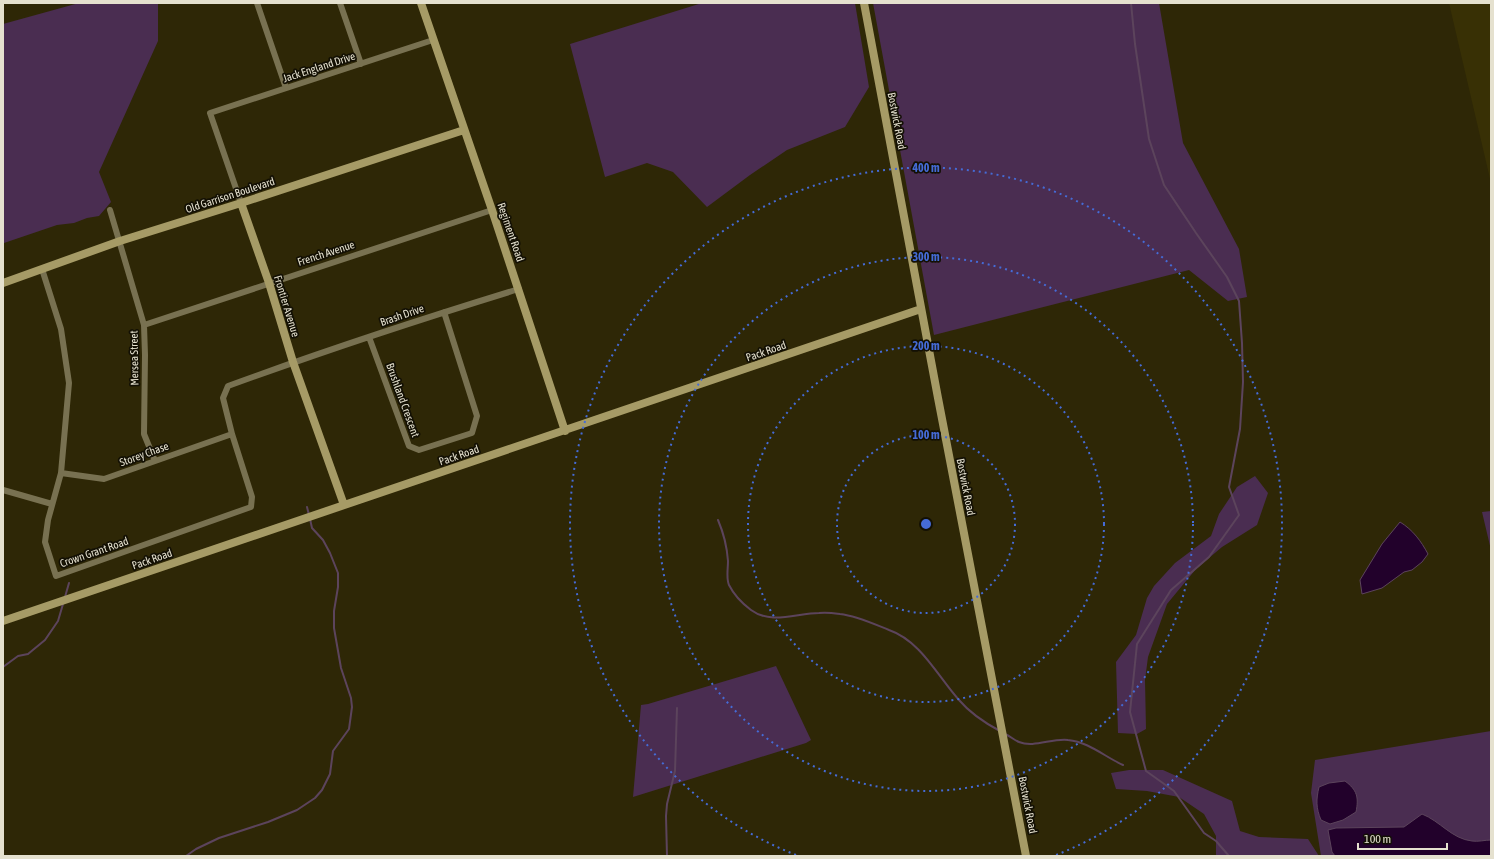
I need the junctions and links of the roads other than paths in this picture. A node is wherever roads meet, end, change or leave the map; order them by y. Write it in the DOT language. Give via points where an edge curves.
graph roads {
  1 [pos="258,3"];
  2 [pos="340,3"];
  3 [pos="420,3"];
  4 [pos="864,3"];
  5 [pos="433,40"];
  6 [pos="361,64"];
  7 [pos="286,88"];
  8 [pos="210,113"];
  9 [pos="464,130"];
  10 [pos="241,203"];
  11 [pos="110,210"];
  12 [pos="492,210"];
  13 [pos="120,241"];
  14 [pos="42,269"];
  15 [pos="269,283"];
  16 [pos="3,284"];
  17 [pos="518,289"];
  18 [pos="921,309"];
  19 [pos="444,312"];
  20 [pos="144,325"];
  21 [pos="369,337"];
  22 [pos="293,362"];
  23 [pos="566,431"];
  24 [pos="232,434"];
  25 [pos="155,461"];
  26 [pos="61,473"];
  27 [pos="3,490"];
  28 [pos="52,504"];
  29 [pos="344,505"];
  30 [pos="3,621"];
  31 [pos="1026,856"];
  1 -- 7 [label="street"];
  2 -- 6 [label="street"];
  3 -- 5 [label="street, Regiment Road"];
  4 -- 18 [label="street, Bostwick Road"];
  5 -- 6 [label="street, Jack England Drive"];
  5 -- 9 [label="street, Regiment Road"];
  6 -- 7 [label="street, Jack England Drive"];
  7 -- 8 [label="street, Jack England Drive"];
  8 -- 10 [label="street, Frontier Avenue"];
  9 -- 10 [label="street, Old Garrison Boulevard"];
  9 -- 12 [label="street, Regiment Road"];
  10 -- 13 [label="street, Old Garrison Boulevard"];
  10 -- 15 [label="street, Frontier Avenue"];
  11 -- 13 [label="street, Mersea Street"];
  12 -- 15 [label="street, French Avenue"];
  12 -- 17 [label="street, Regiment Road"];
  13 -- 14 [label="street, Old Garrison Boulevard"];
  13 -- 20 [label="street, Mersea Street"];
  14 -- 16 [label="street, Old Garrison Boulevard"];
  14 -- 26 [label="street, Crown Grant Road" via="61,329 69,383"];
  15 -- 20 [label="street, French Avenue"];
  15 -- 22 [label="street, Frontier Avenue"];
  17 -- 19 [label="street, Brash Drive"];
  17 -- 23 [label="street, Regiment Road"];
  18 -- 23 [label="street, Pack Road"];
  18 -- 31 [label="street, Bostwick Road"];
  19 -- 21 [label="street, Brash Drive"];
  19 -- 21 [label="street, Brushland Crescent" via="477,416 472,433 419,450 409,446"];
  20 -- 25 [label="street, Mersea Street" via="144,434"];
  21 -- 22 [label="street, Brash Drive"];
  22 -- 24 [label="street, Crown Grant Road" via="228,386 223,398"];
  22 -- 29 [label="street, Frontier Avenue"];
  23 -- 29 [label="street, Pack Road"];
  24 -- 25 [label="street, Storey Chase"];
  24 -- 28 [label="street, Crown Grant Road" via="252,497 251,507 56,576 45,542"];
  25 -- 26 [label="street, Storey Chase" via="104,479"];
  26 -- 28 [label="street, Crown Grant Road"];
  27 -- 28 [label="street"];
  29 -- 30 [label="street, Pack Road"];
}
